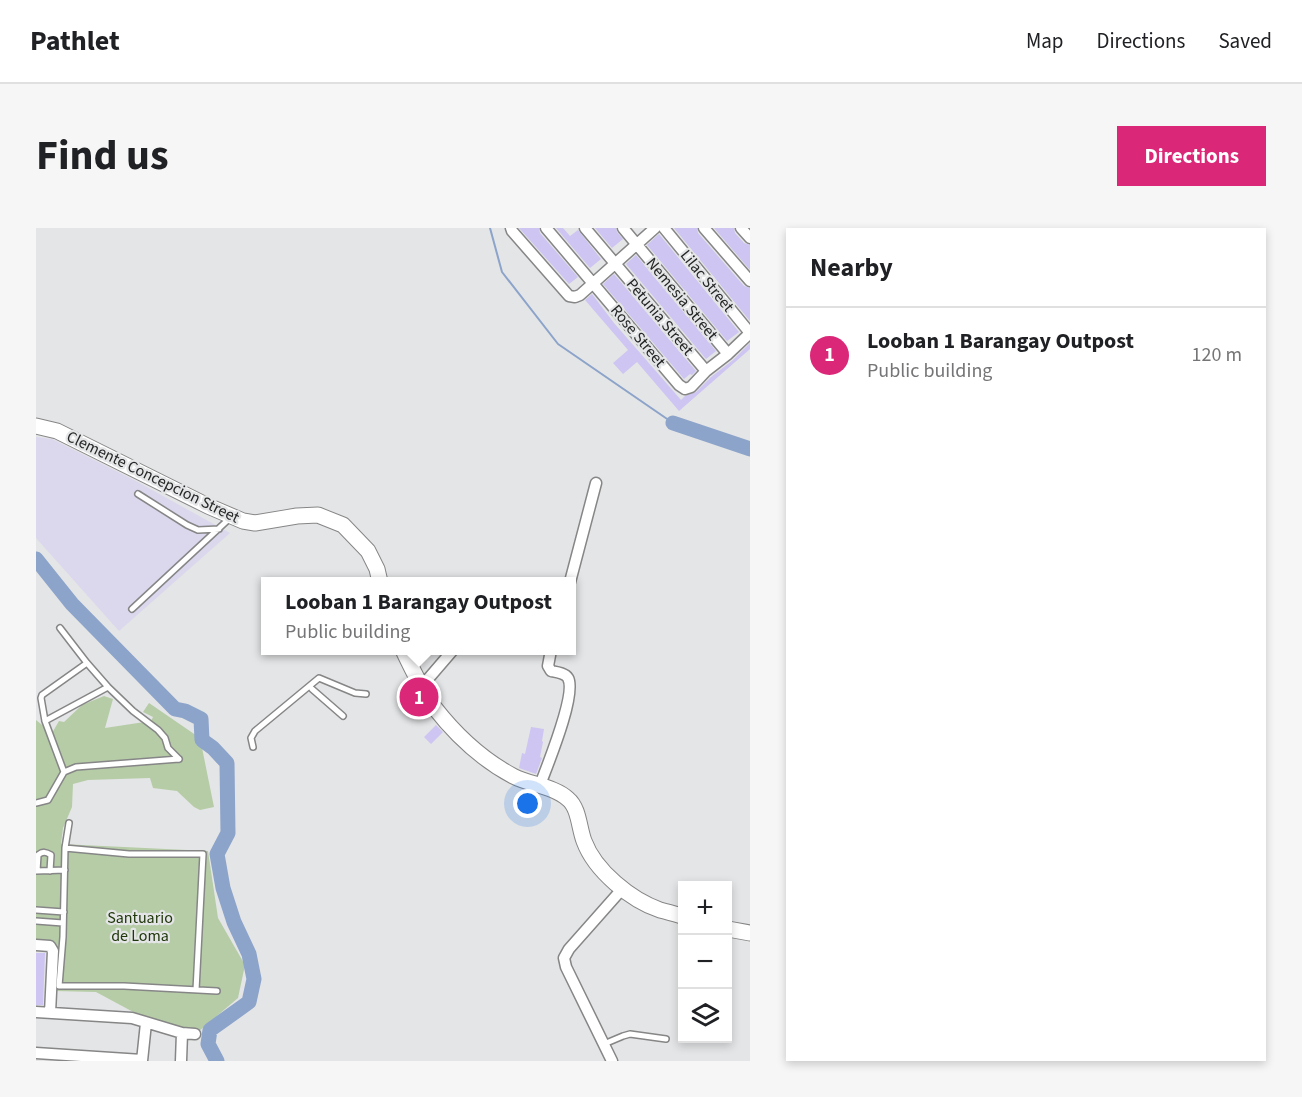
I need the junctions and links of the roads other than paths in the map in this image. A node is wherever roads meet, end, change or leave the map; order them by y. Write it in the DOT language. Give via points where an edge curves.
graph roads {
  1 [pos="511,228"];
  2 [pos="546,228"];
  3 [pos="585,228"];
  4 [pos="623,228"];
  5 [pos="655,228"];
  6 [pos="664,228"];
  7 [pos="704,228"];
  8 [pos="741,228"];
  9 [pos="750,238"];
  10 [pos="636,244"];
  11 [pos="614,263"];
  12 [pos="750,281"];
  13 [pos="592,282"];
  14 [pos="750,333"];
  15 [pos="728,354"];
  16 [pos="706,371"];
  17 [pos="36,426"];
  18 [pos="597,483"];
  19 [pos="138,494"];
  20 [pos="232,517"];
  21 [pos="219,529"];
  22 [pos="379,577"];
  23 [pos="571,577"];
  24 [pos="132,609"];
  25 [pos="60,628"];
  26 [pos="405,655"];
  27 [pos="449,655"];
  28 [pos="550,655"];
  29 [pos="87,663"];
  30 [pos="422,686"];
  31 [pos="108,687"];
  32 [pos="312,689"];
  33 [pos="366,694"];
  34 [pos="343,716"];
  35 [pos="45,721"];
  36 [pos="253,747"];
  37 [pos="64,772"];
  38 [pos="540,785"];
  39 [pos="36,803"];
  40 [pos="69,823"];
  41 [pos="65,848"];
  42 [pos="65,870"];
  43 [pos="36,871"];
  44 [pos="50,871"];
  45 [pos="623,888"];
  46 [pos="36,910"];
  47 [pos="64,912"];
  48 [pos="678,915"];
  49 [pos="36,921"];
  50 [pos="63,923"];
  51 [pos="732,929"];
  52 [pos="750,933"];
  53 [pos="36,945"];
  54 [pos="196,990"];
  55 [pos="217,991"];
  56 [pos="36,1012"];
  57 [pos="50,1013"];
  58 [pos="146,1023"];
  59 [pos="182,1033"];
  60 [pos="195,1034"];
  61 [pos="666,1039"];
  62 [pos="604,1044"];
  63 [pos="36,1053"];
  64 [pos="142,1060"];
  65 [pos="181,1061"];
  66 [pos="612,1061"];
  1 -- 13 [label="street" via="569,296 580,295"];
  2 -- 13 [label="street, Rose Street"];
  3 -- 11 [label="street, Petunia Street"];
  4 -- 10 [label="street, Nemesia Street"];
  5 -- 10 [label="street"];
  6 -- 14 [label="street, Lilac Street"];
  7 -- 12 [label="street"];
  8 -- 9 [label="street"];
  10 -- 11 [label="street"];
  10 -- 15 [label="street, Nemesia Street"];
  11 -- 13 [label="street"];
  11 -- 16 [label="street, Petunia Street"];
  13 -- 16 [label="street, Rose Street" via="679,385 685,389 692,387"];
  14 -- 15 [label="street"];
  15 -- 16 [label="street"];
  17 -- 20 [label="street, Clemente Concepcion Street" via="57,431"];
  18 -- 23 [label="street"];
  19 -- 21 [label="lane" via="198,530"];
  20 -- 21 [label="lane"];
  20 -- 22 [label="street, Clemente Concepcion Street" via="255,523 318,515 343,525 368,551"];
  21 -- 24 [label="lane"];
  25 -- 29 [label="lane"];
  26 -- 30 [label="street"];
  27 -- 30 [label="street"];
  28 -- 38 [label="street" via="551,671 568,677 567,708"];
  29 -- 31 [label="lane"];
  29 -- 35 [label="lane" via="42,695"];
  30 -- 38 [label="street" via="452,729 510,774"];
  31 -- 35 [label="lane"];
  31 -- 37 [label="lane" via="158,730 179,759 76,767"];
  32 -- 34 [label="lane"];
  33 -- 36 [label="lane" via="319,678 255,731 251,738"];
  35 -- 37 [label="lane"];
  37 -- 39 [label="lane" via="48,800"];
  38 -- 45 [label="street" via="570,800 589,854"];
  40 -- 41 [label="lane"];
  41 -- 42 [label="lane"];
  41 -- 54 [label="lane" via="203,855"];
  42 -- 44 [label="lane"];
  42 -- 47 [label="lane"];
  43 -- 44 [label="lane"];
  43 -- 44 [label="lane" via="38,855 47,852 51,855"];
  45 -- 48 [label="street" via="645,903"];
  45 -- 62 [label="street" via="564,958"];
  46 -- 47 [label="lane"];
  47 -- 50 [label="lane"];
  49 -- 50 [label="lane"];
  50 -- 54 [label="lane" via="59,986"];
  51 -- 52 [label="street"];
  53 -- 57 [label="street" via="51,946 53,951"];
  54 -- 55 [label="lane"];
  56 -- 57 [label="street"];
  57 -- 58 [label="street" via="132,1018"];
  58 -- 59 [label="street"];
  58 -- 64 [label="street"];
  59 -- 60 [label="street"];
  59 -- 65 [label="street"];
  61 -- 62 [label="lane" via="630,1034"];
  62 -- 66 [label="street"];
  63 -- 64 [label="street"];
}
